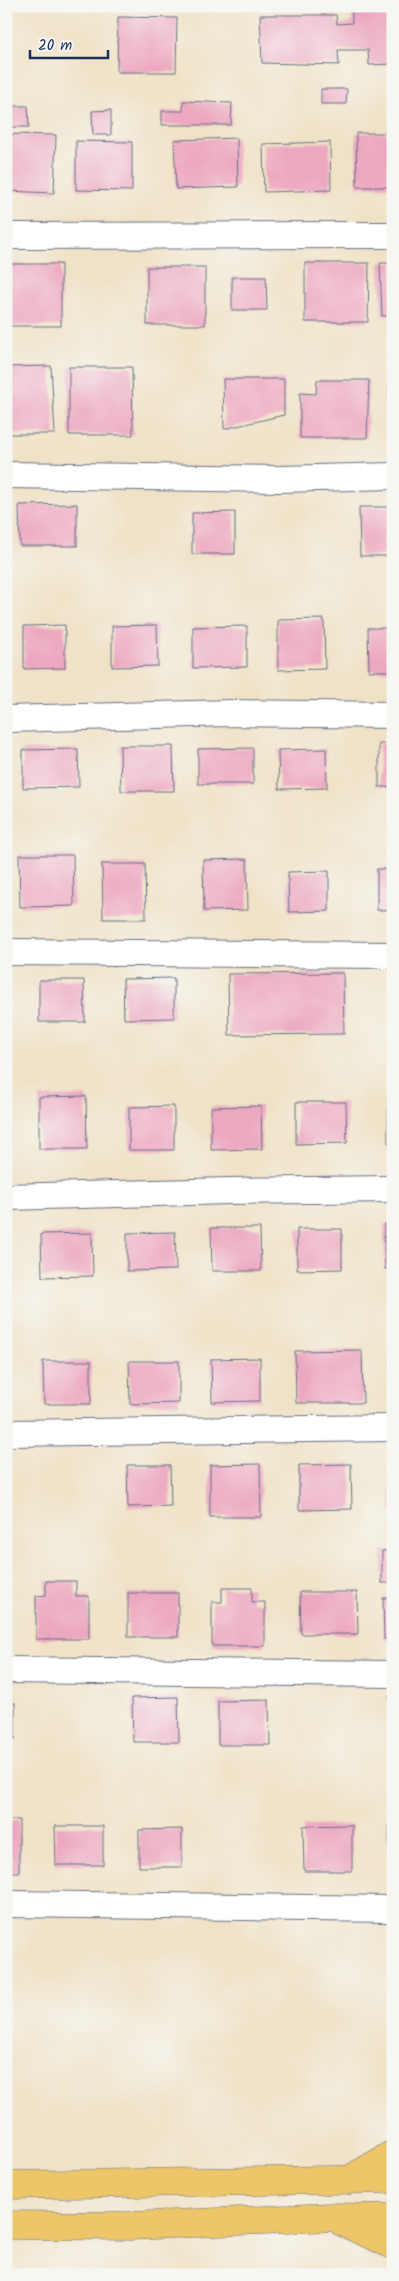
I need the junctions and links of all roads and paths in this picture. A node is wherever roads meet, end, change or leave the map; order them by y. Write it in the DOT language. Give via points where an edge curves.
graph roads {
  1 [pos="393,235"];
  2 [pos="6,236"];
  3 [pos="6,475"];
  4 [pos="393,476"];
  5 [pos="393,715"];
  6 [pos="6,719"];
  7 [pos="6,952"];
  8 [pos="393,955"];
  9 [pos="393,1189"];
  10 [pos="6,1197"];
  11 [pos="393,1428"];
  12 [pos="6,1433"];
  13 [pos="6,1670"];
  14 [pos="393,1674"];
  15 [pos="6,1904"];
  16 [pos="393,1909"];
  17 [pos="393,2154"];
  18 [pos="349,2180"];
  19 [pos="393,2180"];
  20 [pos="6,2185"];
  21 [pos="331,2217"];
  22 [pos="393,2218"];
  23 [pos="6,2225"];
  24 [pos="393,2245"];
  1 -- 2 [label="street"];
  3 -- 4 [label="street" via="279,479"];
  5 -- 6 [label="street" via="231,713"];
  7 -- 8 [label="street"];
  9 -- 10 [label="street"];
  11 -- 12 [label="street"];
  13 -- 14 [label="street"];
  15 -- 16 [label="street"];
  17 -- 18 [label="main road"];
  18 -- 19 [label="main road"];
  18 -- 20 [label="main road"];
  21 -- 22 [label="main road"];
  21 -- 23 [label="main road" via="169,2225"];
  21 -- 24 [label="main road"];
}
